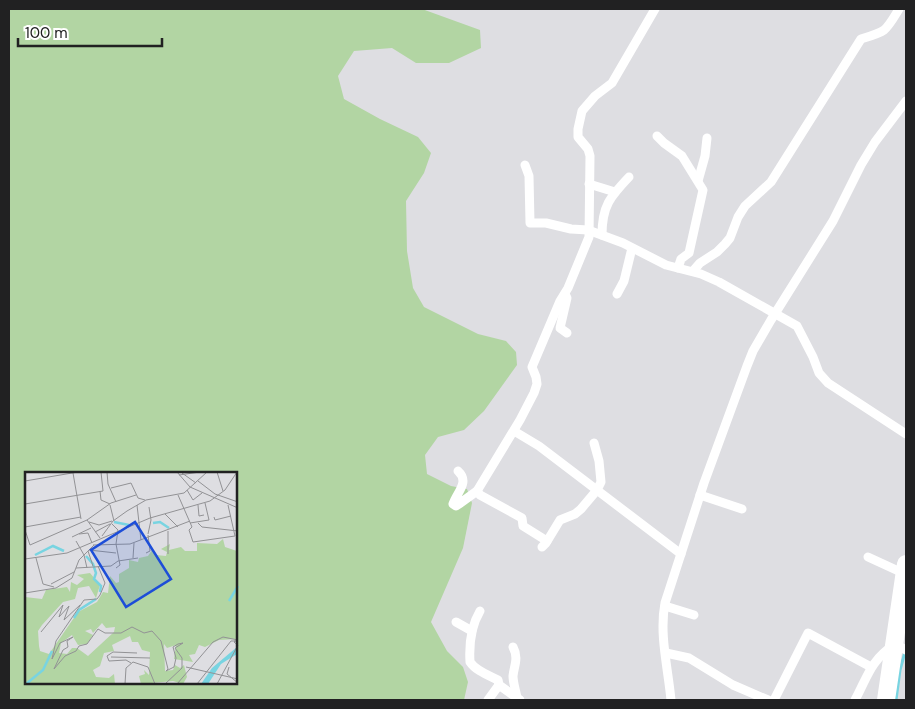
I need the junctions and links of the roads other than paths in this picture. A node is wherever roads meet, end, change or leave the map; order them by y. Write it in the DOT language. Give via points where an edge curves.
graph roads {
  1 [pos="656,9"];
  2 [pos="899,9"];
  3 [pos="906,101"];
  4 [pos="657,136"];
  5 [pos="706,138"];
  6 [pos="525,164"];
  7 [pos="628,177"];
  8 [pos="698,181"];
  9 [pos="589,184"];
  10 [pos="615,192"];
  11 [pos="588,230"];
  12 [pos="602,235"];
  13 [pos="632,248"];
  14 [pos="678,268"];
  15 [pos="693,271"];
  16 [pos="565,294"];
  17 [pos="617,294"];
  18 [pos="775,314"];
  19 [pos="567,333"];
  20 [pos="514,431"];
  21 [pos="906,434"];
  22 [pos="594,443"];
  23 [pos="458,471"];
  24 [pos="597,490"];
  25 [pos="476,491"];
  26 [pos="700,495"];
  27 [pos="742,509"];
  28 [pos="681,554"];
  29 [pos="868,557"];
  30 [pos="906,569"];
  31 [pos="665,606"];
  32 [pos="480,611"];
  33 [pos="694,615"];
  34 [pos="456,622"];
  35 [pos="472,631"];
  36 [pos="901,639"];
  37 [pos="513,647"];
  38 [pos="666,653"];
  39 [pos="871,667"];
  40 [pos="499,685"];
  41 [pos="519,699"];
  42 [pos="488,700"];
  43 [pos="672,700"];
  44 [pos="768,700"];
  45 [pos="774,700"];
  46 [pos="855,700"];
  47 [pos="886,700"];
  1 -- 9 [label="street" via="612,83 582,111 578,137 590,156"];
  2 -- 15 [label="street" via="882,33 861,39 771,182 745,206 725,244"];
  3 -- 18 [label="street" via="875,142 833,221"];
  4 -- 8 [label="street" via="682,156"];
  5 -- 8 [label="street"];
  6 -- 11 [label="street" via="529,176 530,223"];
  7 -- 10 [label="street"];
  8 -- 14 [label="street" via="703,190 689,253 681,259"];
  9 -- 10 [label="street"];
  9 -- 11 [label="street"];
  10 -- 12 [label="street" via="607,204"];
  11 -- 12 [label="street"];
  11 -- 16 [label="street" via="589,236"];
  12 -- 13 [label="street"];
  13 -- 14 [label="street"];
  13 -- 17 [label="street" via="624,281"];
  14 -- 15 [label="street"];
  15 -- 18 [label="street"];
  16 -- 19 [label="street" via="567,298 560,328"];
  16 -- 20 [label="street" via="532,368 537,384 534,394"];
  18 -- 21 [label="street" via="797,326 819,373 828,383"];
  18 -- 26 [label="street" via="753,351"];
  20 -- 24 [label="street"];
  20 -- 25 [label="street"];
  22 -- 24 [label="street" via="601,482"];
  23 -- 25 [label="street" via="464,484 453,504 456,506"];
  24 -- 25 [label="street" via="580,510 560,520 544,544 523,526 522,518"];
  24 -- 28 [label="street"];
  26 -- 27 [label="street"];
  26 -- 28 [label="street"];
  28 -- 31 [label="street"];
  29 -- 30 [label="street"];
  30 -- 36 [label="highway"];
  31 -- 33 [label="street"];
  31 -- 38 [label="street"];
  32 -- 35 [label="street"];
  34 -- 35 [label="street"];
  35 -- 40 [label="street" via="470,662 498,680"];
  36 -- 39 [label="street" via="885,650"];
  36 -- 47 [label="highway"];
  37 -- 41 [label="street" via="516,652 513,676"];
  38 -- 43 [label="street"];
  38 -- 44 [label="street" via="689,658 733,685"];
  39 -- 45 [label="street" via="808,633"];
  39 -- 46 [label="street"];
  40 -- 41 [label="street"];
  40 -- 42 [label="street"];
}
